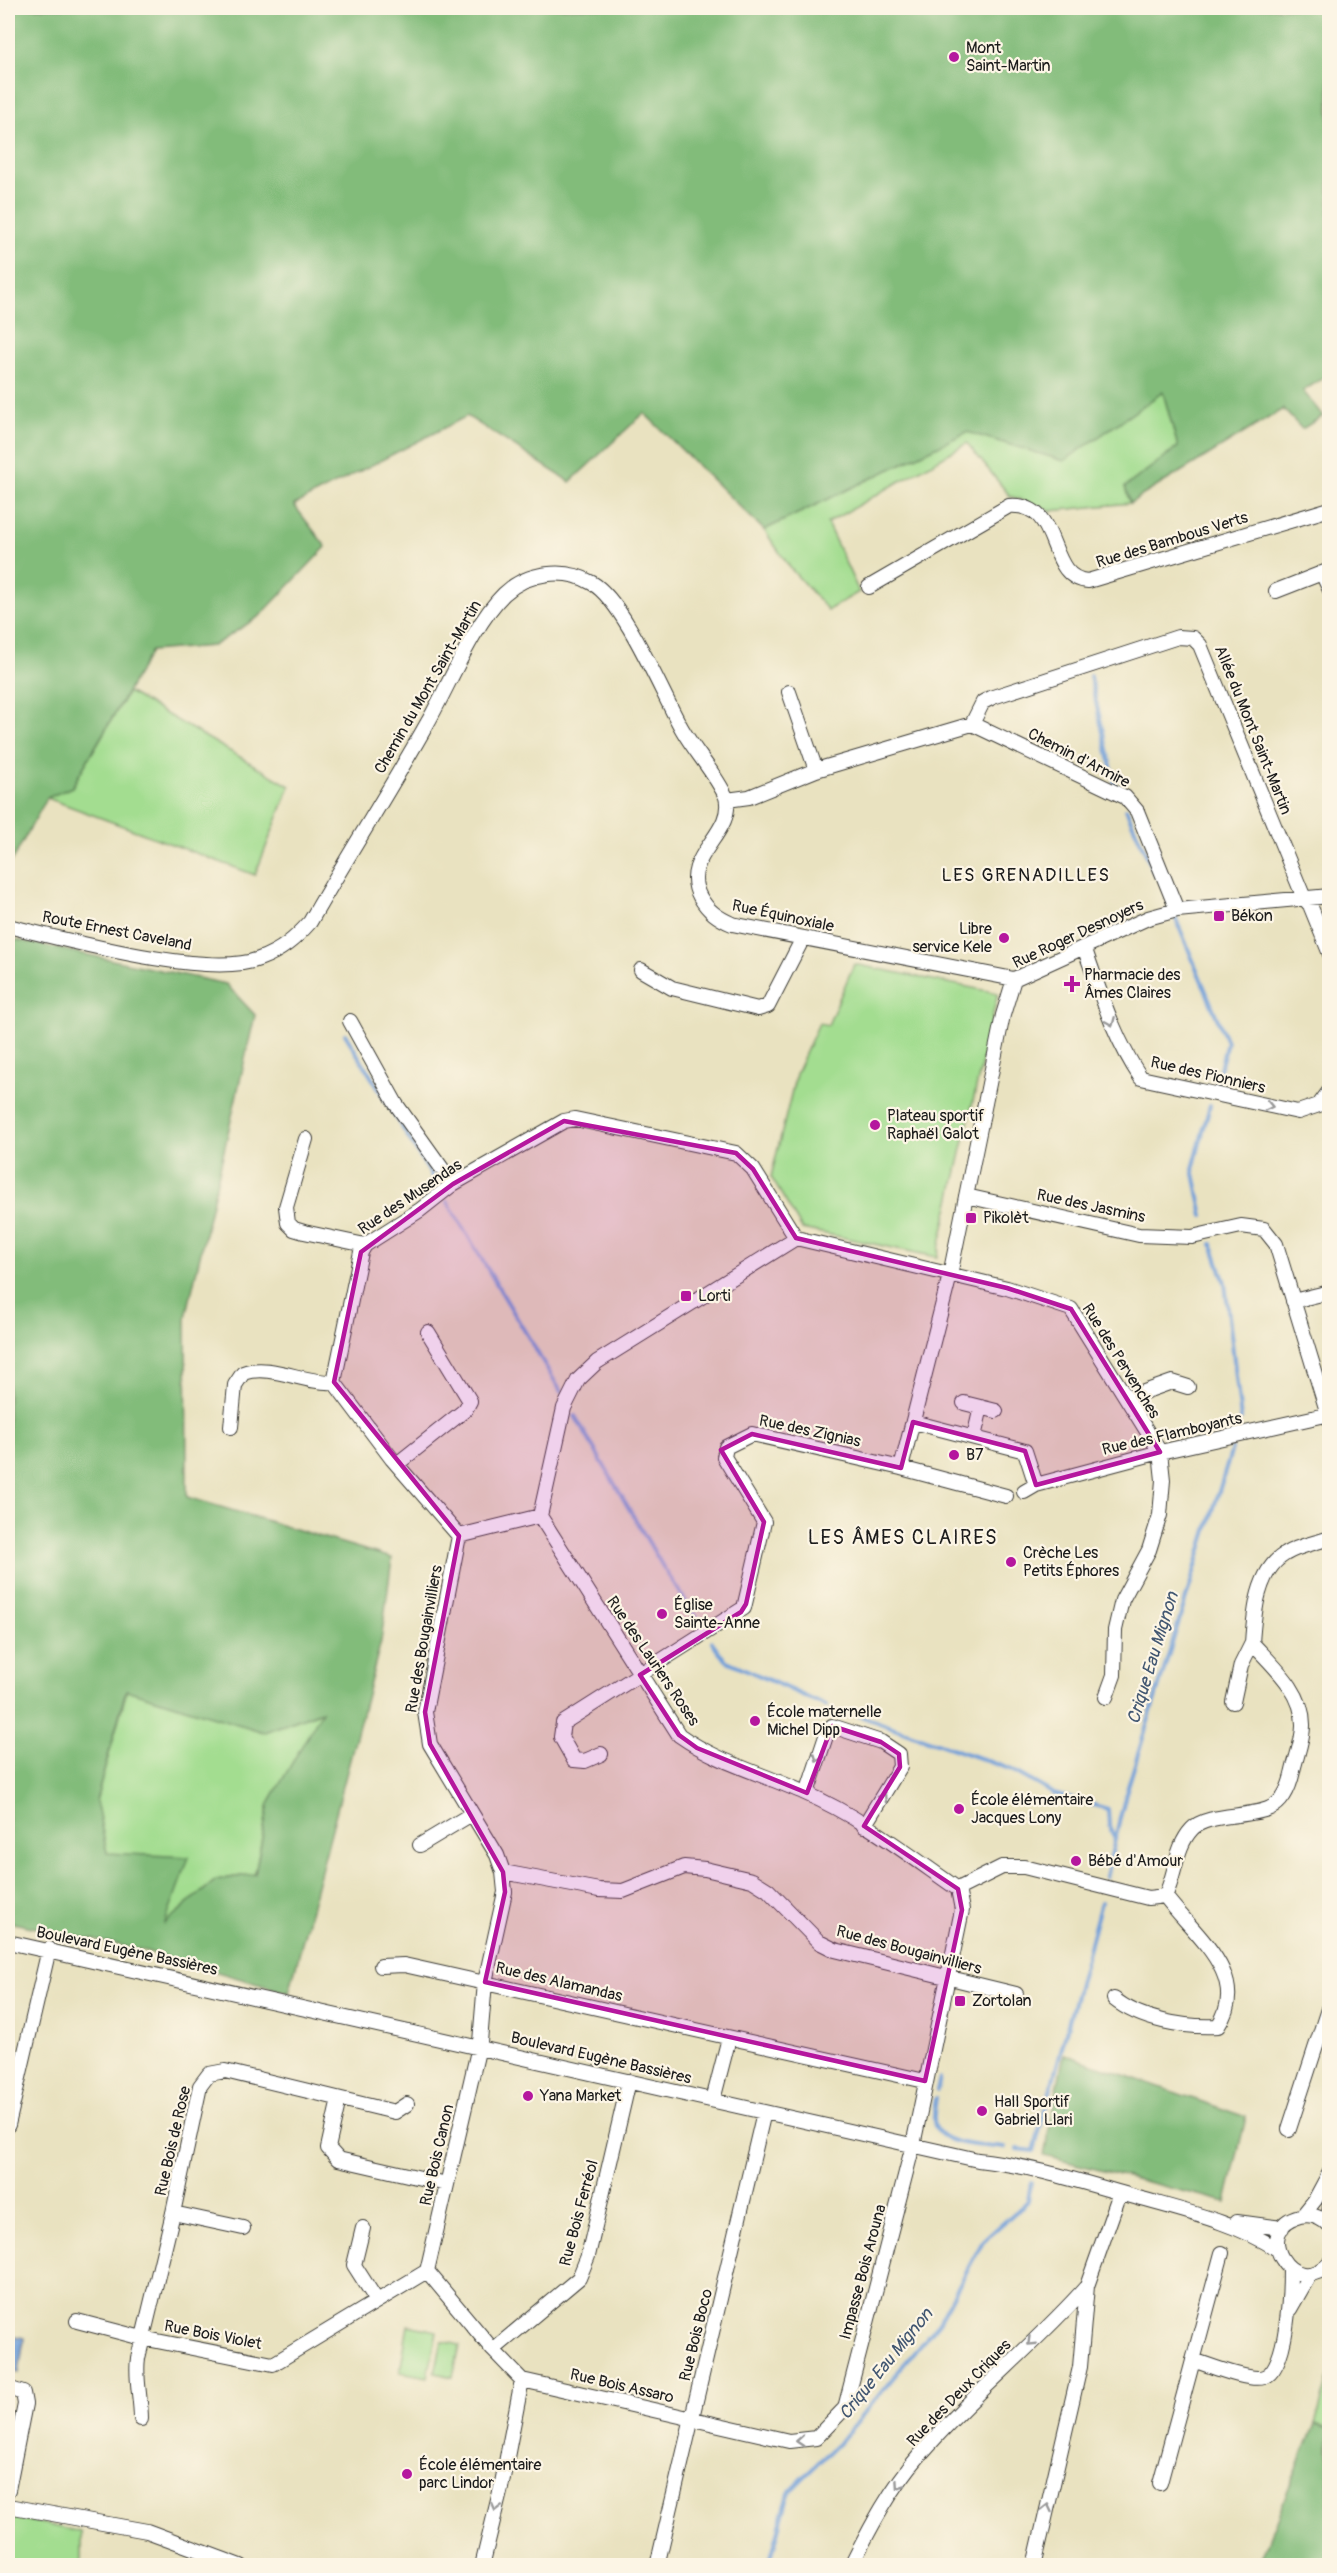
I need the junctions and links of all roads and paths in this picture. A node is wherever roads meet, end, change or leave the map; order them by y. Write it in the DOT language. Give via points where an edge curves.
graph roads {
  1 [pos="1329,509"];
  2 [pos="1326,571"];
  3 [pos="869,587"];
  4 [pos="1329,590"];
  5 [pos="1276,591"];
  6 [pos="789,692"];
  7 [pos="972,723"];
  8 [pos="816,770"];
  9 [pos="727,800"];
  10 [pos="1329,896"];
  11 [pos="1304,898"];
  12 [pos="1177,910"];
  13 [pos="8,926"];
  14 [pos="803,938"];
  15 [pos="290,944"];
  16 [pos="1084,947"];
  17 [pos="1329,954"];
  18 [pos="641,970"];
  19 [pos="1014,979"];
  20 [pos="350,1021"];
  21 [pos="1329,1090"];
  22 [pos="306,1139"];
  23 [pos="453,1184"];
  24 [pos="966,1196"];
  25 [pos="796,1238"];
  26 [pos="365,1245"];
  27 [pos="950,1275"];
  28 [pos="1329,1292"];
  29 [pos="1293,1301"];
  30 [pos="428,1332"];
  31 [pos="334,1382"];
  32 [pos="1188,1387"];
  33 [pos="1127,1398"];
  34 [pos="964,1403"];
  35 [pos="981,1407"];
  36 [pos="996,1411"];
  37 [pos="1329,1416"];
  38 [pos="913,1422"];
  39 [pos="231,1427"];
  40 [pos="974,1437"];
  41 [pos="1160,1452"];
  42 [pos="397,1464"];
  43 [pos="901,1468"];
  44 [pos="1006,1496"];
  45 [pos="540,1516"];
  46 [pos="459,1536"];
  47 [pos="1329,1538"];
  48 [pos="1252,1643"];
  49 [pos="639,1675"];
  50 [pos="1106,1697"];
  51 [pos="1233,1702"];
  52 [pos="601,1754"];
  53 [pos="807,1793"];
  54 [pos="471,1815"];
  55 [pos="864,1826"];
  56 [pos="420,1845"];
  57 [pos="503,1872"];
  58 [pos="957,1889"];
  59 [pos="1166,1896"];
  60 [pos="8,1941"];
  61 [pos="49,1949"];
  62 [pos="381,1966"];
  63 [pos="947,1978"];
  64 [pos="485,1982"];
  65 [pos="1016,1994"];
  66 [pos="1114,1999"];
  67 [pos="1329,2003"];
  68 [pos="729,2038"];
  69 [pos="479,2047"];
  70 [pos="925,2080"];
  71 [pos="629,2081"];
  72 [pos="339,2099"];
  73 [pos="713,2100"];
  74 [pos="407,2104"];
  75 [pos="764,2112"];
  76 [pos="8,2125"];
  77 [pos="1289,2129"];
  78 [pos="913,2145"];
  79 [pos="1329,2172"];
  80 [pos="447,2184"];
  81 [pos="1120,2193"];
  82 [pos="1329,2206"];
  83 [pos="1186,2212"];
  84 [pos="173,2213"];
  85 [pos="1303,2215"];
  86 [pos="1328,2225"];
  87 [pos="243,2228"];
  88 [pos="363,2228"];
  89 [pos="1282,2228"];
  90 [pos="1277,2249"];
  91 [pos="1222,2253"];
  92 [pos="1329,2263"];
  93 [pos="1290,2269"];
  94 [pos="427,2271"];
  95 [pos="1310,2274"];
  96 [pos="1087,2286"];
  97 [pos="377,2301"];
  98 [pos="1290,2309"];
  99 [pos="1062,2314"];
  100 [pos="77,2321"];
  101 [pos="1084,2324"];
  102 [pos="142,2338"];
  103 [pos="493,2350"];
  104 [pos="1193,2360"];
  105 [pos="522,2380"];
  106 [pos="10,2389"];
  107 [pos="845,2408"];
  108 [pos="141,2419"];
  109 [pos="692,2419"];
  110 [pos="1160,2483"];
  111 [pos="8,2490"];
  112 [pos="8,2506"];
  113 [pos="241,2565"];
  114 [pos="482,2565"];
  115 [pos="657,2565"];
  116 [pos="851,2565"];
  117 [pos="1034,2565"];
  1 -- 3 [label="street, Rue des Bambous Verts" via="1088,581 1067,572 1042,519 1033,509 1002,507"];
  2 -- 4 [label="street"];
  2 -- 5 [label="street"];
  6 -- 8 [label="street"];
  7 -- 8 [label="street"];
  7 -- 11 [label="street, Allée du Mont Saint-Martin" via="983,702 993,696 1178,637 1194,638"];
  7 -- 12 [label="street, Chemin d'Armire" via="1125,797 1137,811"];
  8 -- 9 [label="street" via="749,797"];
  9 -- 14 [label="street, Rue Équinoxiale" via="725,818 698,862 698,894 721,920"];
  9 -- 15 [label="street, Chemin du Mont Saint-Martin" via="682,730 612,600 578,576 549,574 523,580 504,594 485,618 310,922"];
  10 -- 11 [label="street, Rue Roger Desnoyers"];
  11 -- 12 [label="street, Rue Roger Desnoyers"];
  11 -- 17 [label="street"];
  12 -- 16 [label="street, Rue Roger Desnoyers" via="1148,918"];
  13 -- 15 [label="street, Route Ernest Caveland" via="188,962 257,960"];
  14 -- 18 [label="street" via="768,1006 758,1009 672,988"];
  14 -- 19 [label="street, Rue Équinoxiale"];
  16 -- 19 [label="street, Rue Roger Desnoyers"];
  16 -- 21 [label="street, Rue des Pionniers, one-way" via="1104,1005 1141,1078 1298,1112 1319,1105"];
  19 -- 24 [label="street, Rue Roger Desnoyers"];
  20 -- 23 [label="street" via="396,1104"];
  22 -- 26 [label="street" via="286,1207 288,1223 304,1232"];
  23 -- 25 [label="street, Rue des Musendas" via="564,1121 575,1119 736,1153 753,1169"];
  23 -- 26 [label="street, Rue des Musendas"];
  24 -- 27 [label="street, Rue Roger Desnoyers"];
  24 -- 29 [label="street, Rue des Jasmins" via="1140,1235 1192,1237 1241,1226 1264,1229 1276,1244"];
  25 -- 27 [label="street, Rue des Pervenches"];
  25 -- 45 [label="street" via="597,1362 578,1380 564,1408"];
  26 -- 31 [label="street, Rue des Musendas" via="358,1262"];
  27 -- 33 [label="street, Rue des Pervenches" via="1008,1288 1071,1309"];
  27 -- 38 [label="street, Rue Roger Desnoyers"];
  28 -- 29 [label="street"];
  29 -- 37 [label="street, Rue des Jasmins"];
  30 -- 42 [label="street" via="470,1401 465,1410"];
  31 -- 39 [label="street" via="264,1371 243,1373 235,1385"];
  31 -- 42 [label="street"];
  32 -- 33 [label="street" via="1172,1382"];
  33 -- 41 [label="street, Rue des Pervenches"];
  34 -- 35 [label="street"];
  35 -- 36 [label="street"];
  35 -- 40 [label="street"];
  37 -- 41 [label="street, Rue des Flamboyants"];
  38 -- 40 [label="street"];
  38 -- 43 [label="street, Rue Roger Desnoyers"];
  40 -- 41 [label="street, Rue des Flamboyants" via="1025,1451 1030,1489"];
  41 -- 50 [label="street, Rue des Pervenches" via="1160,1515 1149,1551 1122,1600 1115,1630 1114,1676"];
  42 -- 46 [label="street"];
  43 -- 44 [label="street"];
  43 -- 49 [label="street, Rue des Zignias" via="752,1434 726,1447 724,1456 764,1522 744,1608"];
  45 -- 46 [label="street"];
  45 -- 49 [label="street, Rue des Lauriers Roses"];
  46 -- 54 [label="street, Rue des Bougainvilliers" via="425,1712 430,1744"];
  47 -- 48 [label="street" via="1286,1553 1267,1570 1254,1613"];
  48 -- 51 [label="street" via="1241,1665"];
  48 -- 59 [label="street" via="1285,1678 1300,1704 1304,1727 1292,1777 1285,1795 1273,1807 1211,1820 1193,1828 1181,1843"];
  49 -- 52 [label="street" via="563,1723 561,1737 573,1760 585,1761"];
  49 -- 53 [label="street, Rue des Lauriers Roses" via="679,1735 697,1748"];
  53 -- 55 [label="street, Rue des Lauriers Roses"];
  55 -- 53 [label="street, one-way" via="900,1767 899,1754 881,1742 832,1726"];
  54 -- 56 [label="street"];
  54 -- 57 [label="street, Rue des Bougainvilliers" via="497,1855"];
  55 -- 58 [label="street, Rue des Lauriers Roses"];
  57 -- 63 [label="street, Rue des Bougainvilliers" via="623,1891 684,1867 715,1871 752,1880 768,1890 801,1926 835,1950"];
  57 -- 64 [label="street, Rue des Bougainvilliers" via="505,1892"];
  58 -- 59 [label="street" via="1002,1867 1024,1867 1148,1898"];
  58 -- 63 [label="street" via="962,1910"];
  59 -- 66 [label="street" via="1226,1975 1229,2001 1224,2016 1218,2026 1197,2027 1129,2011"];
  60 -- 61 [label="street, Boulevard Eugène Bassières"];
  61 -- 69 [label="street, Boulevard Eugène Bassières"];
  61 -- 76 [label="street"];
  62 -- 64 [label="street, Rue des Alamandas" via="404,1965"];
  63 -- 65 [label="street, Rue des Bougainvilliers"];
  63 -- 70 [label="street"];
  64 -- 68 [label="street, Rue des Alamandas"];
  64 -- 69 [label="street, Rue des Bougainvilliers"];
  67 -- 77 [label="street"];
  68 -- 70 [label="street, Rue des Alamandas"];
  68 -- 73 [label="street"];
  69 -- 71 [label="street, Boulevard Eugène Bassières"];
  69 -- 80 [label="street, Rue Bois Canon"];
  70 -- 78 [label="street"];
  71 -- 73 [label="street, Boulevard Eugène Bassières"];
  71 -- 103 [label="street, Rue Bois Ferréol" via="588,2256 579,2278"];
  72 -- 74 [label="street, Rue Bois de Rose" via="395,2112"];
  72 -- 80 [label="street" via="328,2148 331,2154 338,2159"];
  72 -- 84 [label="street, Rue Bois de Rose" via="225,2071 209,2074 200,2086"];
  73 -- 75 [label="street, Boulevard Eugène Bassières"];
  75 -- 78 [label="street, Boulevard Eugène Bassières"];
  75 -- 109 [label="street, Rue Bois Boco"];
  78 -- 81 [label="street, Boulevard Eugène Bassières" via="978,2160 1022,2165"];
  78 -- 107 [label="street, Impasse Bois Arouna"];
  79 -- 85 [label="street"];
  80 -- 94 [label="street, Rue Bois Canon"];
  81 -- 83 [label="street, Boulevard Eugène Bassières"];
  81 -- 96 [label="street, Rue des Deux Criques"];
  82 -- 86 [label="street"];
  83 -- 89 [label="street, Boulevard Eugène Bassières"];
  83 -- 90 [label="street, Boulevard Eugène Bassières" via="1236,2228"];
  84 -- 87 [label="street"];
  84 -- 102 [label="street, Rue Bois de Rose"];
  85 -- 86 [label="street" via="1314,2216"];
  85 -- 89 [label="street"];
  88 -- 97 [label="street" via="354,2265"];
  89 -- 90 [label="street"];
  90 -- 93 [label="street"];
  91 -- 104 [label="street"];
  92 -- 95 [label="street"];
  93 -- 95 [label="street"];
  93 -- 98 [label="street"];
  94 -- 97 [label="street, Rue Bois Violet"];
  94 -- 103 [label="street"];
  95 -- 98 [label="street"];
  96 -- 99 [label="street, Rue des Deux Criques"];
  96 -- 101 [label="street, Rue des Deux Criques"];
  97 -- 102 [label="street, Rue Bois Violet" via="273,2364"];
  98 -- 104 [label="street" via="1276,2364 1268,2375 1257,2378"];
  99 -- 101 [label="street"];
  99 -- 116 [label="street, Rue des Deux Criques, one-way" via="917,2458"];
  100 -- 102 [label="street, Rue Bois Violet"];
  117 -- 101 [label="street, Rue des Deux Criques, one-way" via="1080,2367"];
  102 -- 108 [label="street, Rue Bois de Rose" via="136,2373"];
  103 -- 105 [label="street"];
  104 -- 110 [label="street"];
  105 -- 109 [label="street, Rue Bois Assaro"];
  105 -- 114 [label="street, one-way"];
  106 -- 111 [label="street" via="22,2393 25,2404"];
  107 -- 109 [label="street, Rue Bois Assaro, one-way" via="816,2438 802,2442"];
  109 -- 115 [label="street, Rue Bois Boco"];
  112 -- 113 [label="street" via="147,2531"];
}
